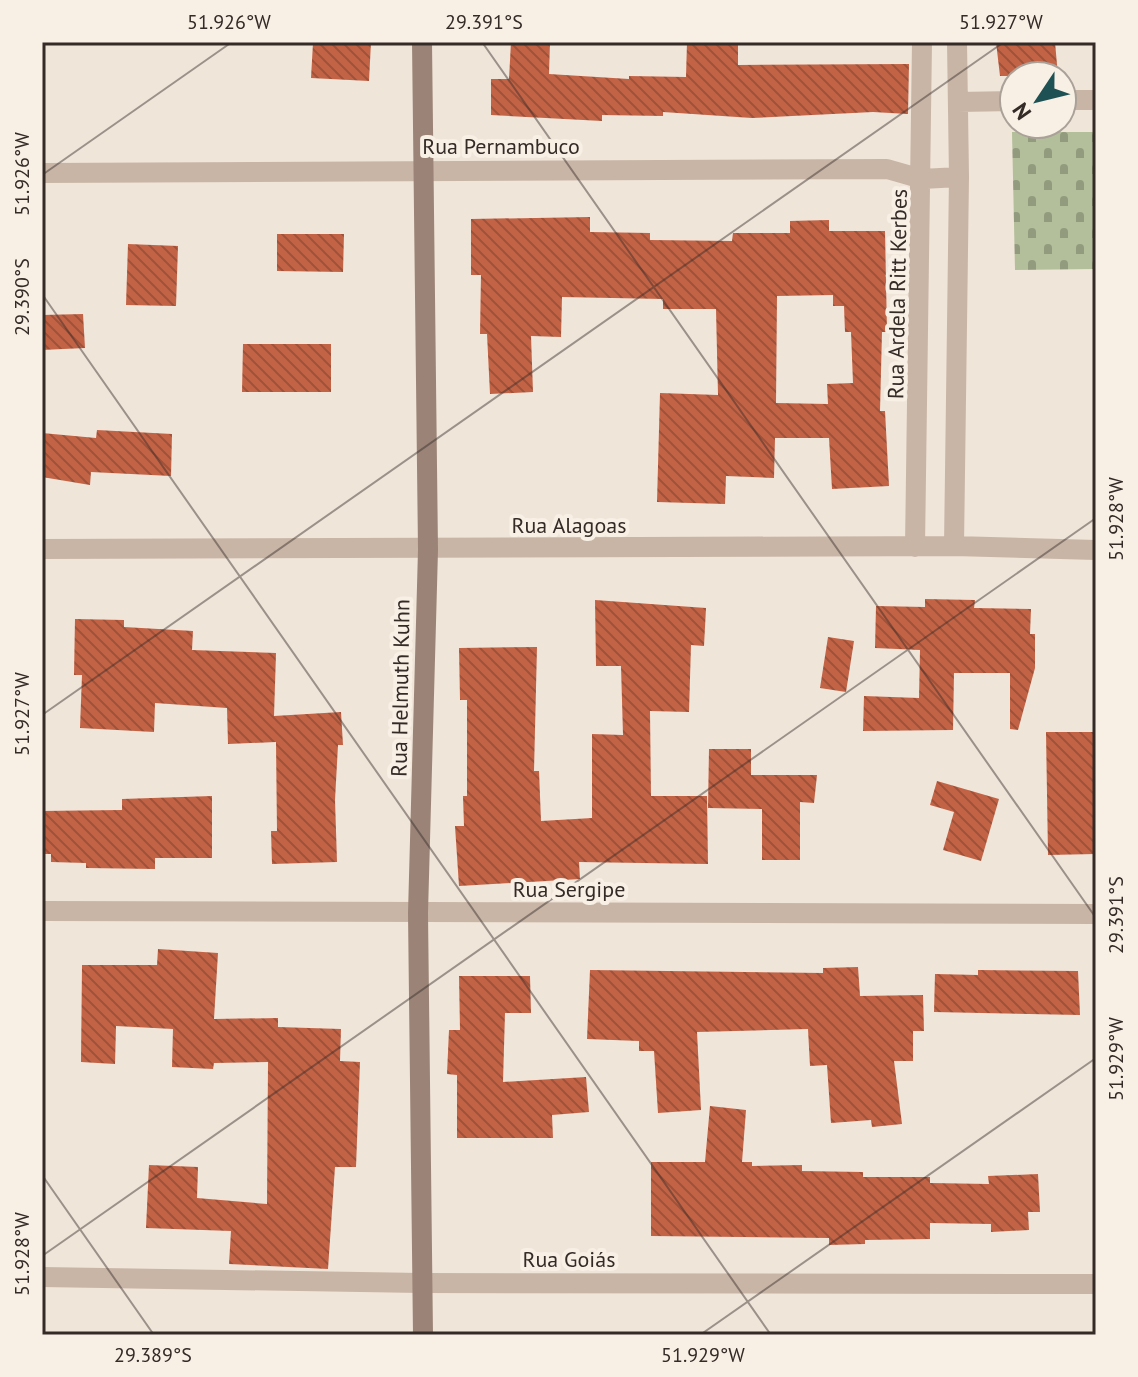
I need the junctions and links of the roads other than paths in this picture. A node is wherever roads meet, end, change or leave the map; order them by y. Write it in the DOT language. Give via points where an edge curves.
graph roads {
  1 [pos="422,42"];
  2 [pos="922,42"];
  3 [pos="957,42"];
  4 [pos="998,101"];
  5 [pos="958,102"];
  6 [pos="423,171"];
  7 [pos="42,173"];
  8 [pos="959,177"];
  9 [pos="922,179"];
  10 [pos="954,546"];
  11 [pos="915,547"];
  12 [pos="42,549"];
  13 [pos="428,550"];
  14 [pos="1096,550"];
  15 [pos="42,911"];
  16 [pos="418,913"];
  17 [pos="1096,914"];
  18 [pos="42,1277"];
  19 [pos="421,1283"];
  20 [pos="1096,1284"];
  21 [pos="423,1335"];
  1 -- 6 [label="main road, Rua Helmuth Kuhn"];
  2 -- 9 [label="street, Rua Ardela Ritt Kerbes"];
  3 -- 5 [label="street"];
  4 -- 5 [label="street"];
  5 -- 8 [label="street"];
  6 -- 7 [label="street, Rua Pernambuco"];
  6 -- 9 [label="street, Rua Pernambuco" via="887,169"];
  6 -- 13 [label="main road, Rua Helmuth Kuhn"];
  8 -- 9 [label="street, Rua Pernambuco"];
  8 -- 10 [label="street"];
  9 -- 11 [label="street, Rua Ardela Ritt Kerbes"];
  10 -- 11 [label="street, Rua Alagoas"];
  10 -- 14 [label="street, Rua Alagoas"];
  11 -- 13 [label="street, Rua Alagoas"];
  12 -- 13 [label="street, Rua Alagoas"];
  13 -- 16 [label="main road, Rua Helmuth Kuhn"];
  15 -- 16 [label="street, Rua Sergipe"];
  16 -- 17 [label="street, Rua Sergipe"];
  16 -- 19 [label="main road, Rua Helmuth Kuhn"];
  18 -- 19 [label="street, Rua Goiás"];
  19 -- 20 [label="street, Rua Goiás"];
  19 -- 21 [label="main road, Rua Helmuth Kuhn"];
}
